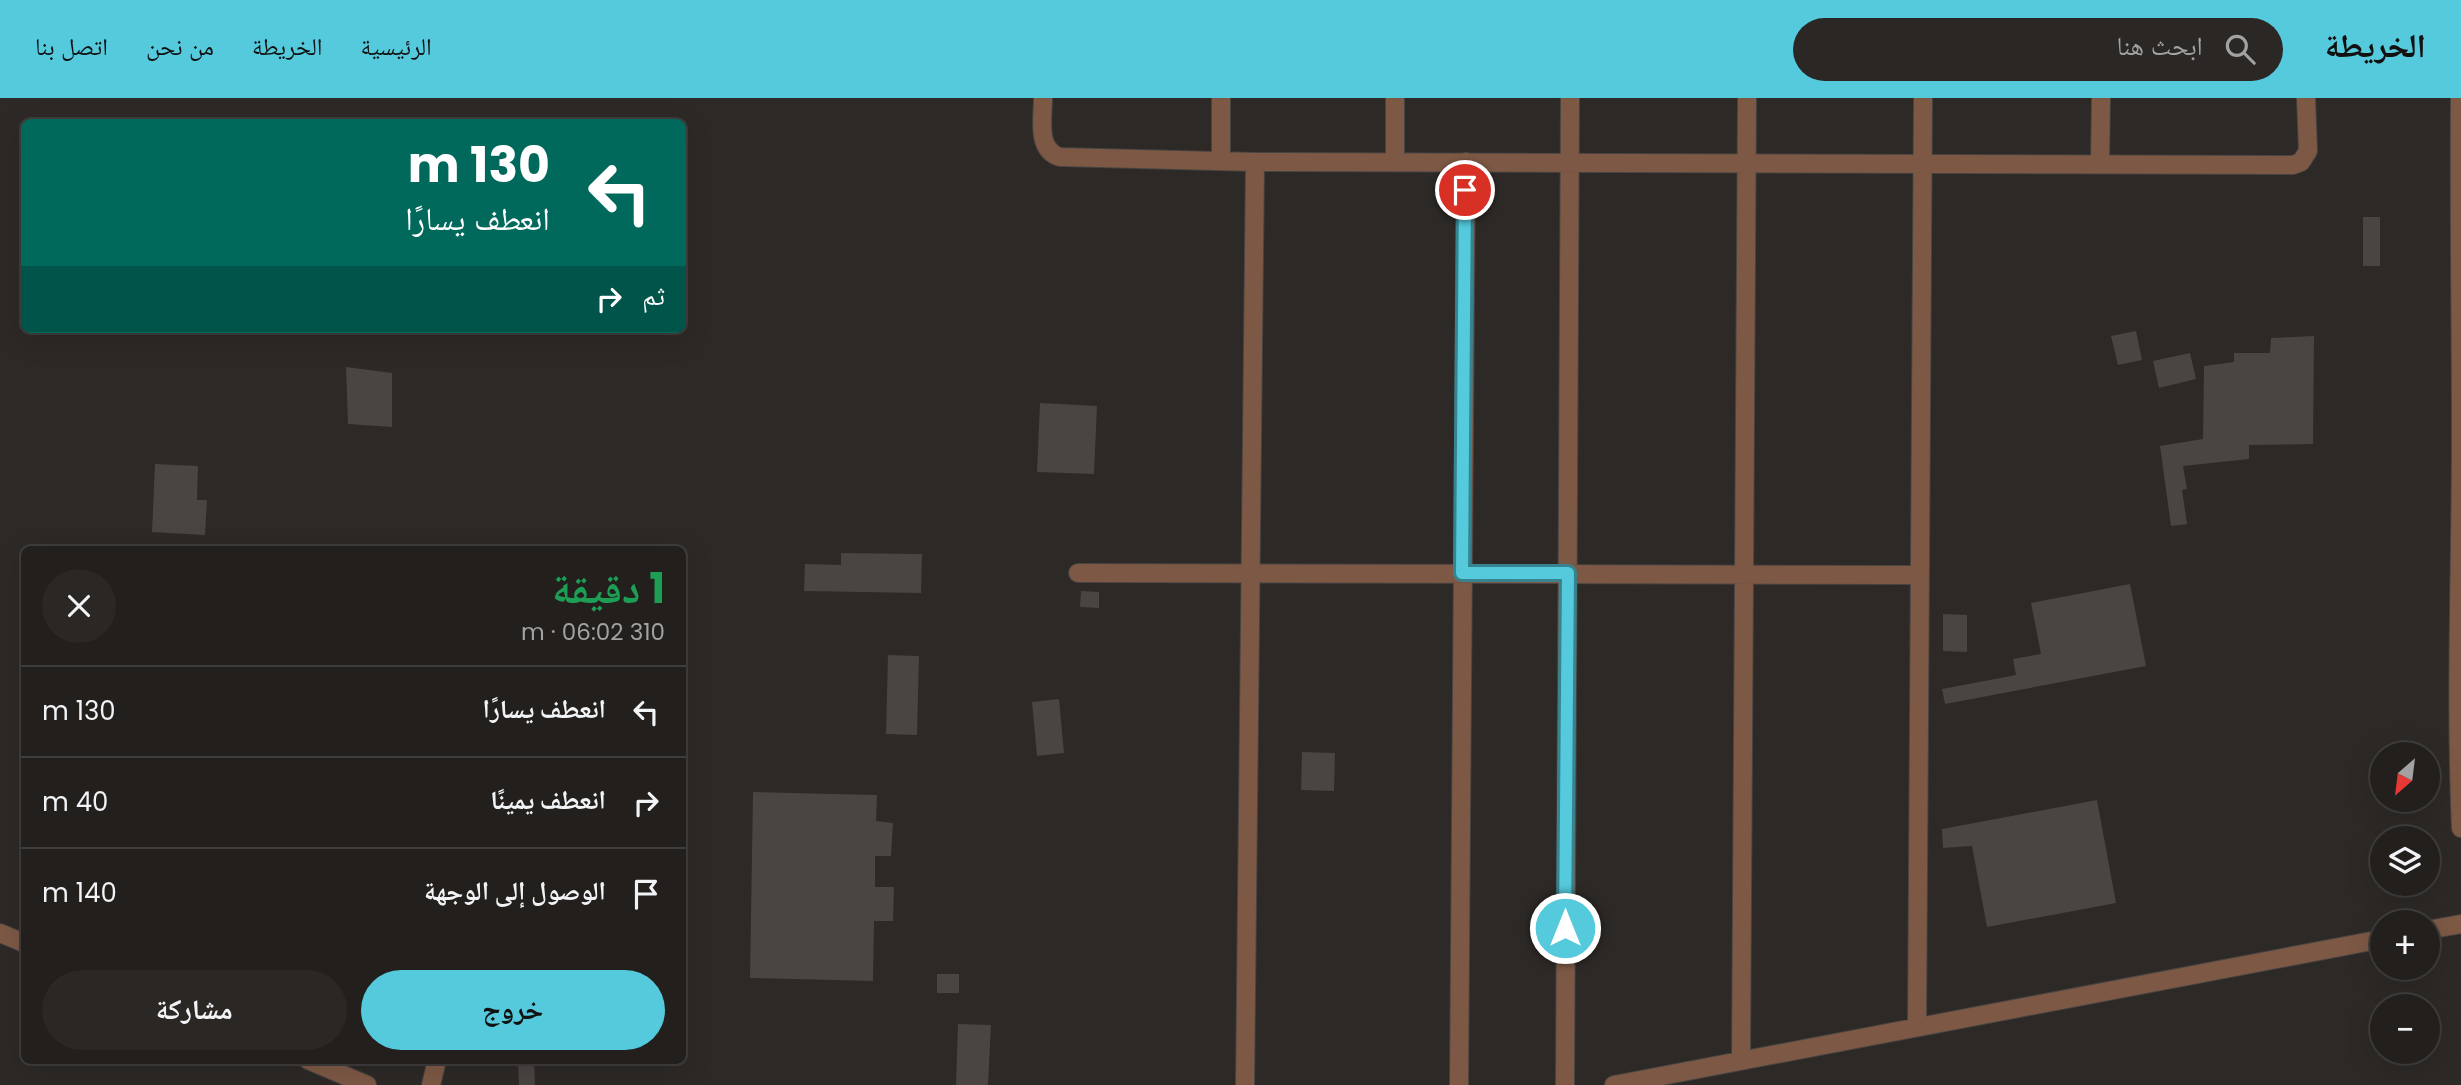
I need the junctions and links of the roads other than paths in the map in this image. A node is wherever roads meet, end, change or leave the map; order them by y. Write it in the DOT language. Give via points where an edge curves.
graph roads {
  1 [pos="1043,98"];
  2 [pos="1221,98"];
  3 [pos="1395,98"];
  4 [pos="1570,98"];
  5 [pos="1747,98"];
  6 [pos="1923,98"];
  7 [pos="2101,98"];
  8 [pos="2306,98"];
  9 [pos="2460,98"];
  10 [pos="1221,161"];
  11 [pos="1255,162"];
  12 [pos="1395,162"];
  13 [pos="1465,162"];
  14 [pos="1570,162"];
  15 [pos="1746,163"];
  16 [pos="1923,164"];
  17 [pos="2100,164"];
  18 [pos="2460,343"];
  19 [pos="1078,573"];
  20 [pos="1251,573"];
  21 [pos="1462,573"];
  22 [pos="1568,573"];
  23 [pos="1745,574"];
  24 [pos="1920,575"];
  25 [pos="2461,828"];
  26 [pos="2461,924"];
  27 [pos="2440,928"];
  28 [pos="0,933"];
  29 [pos="2370,941"];
  30 [pos="21,942"];
  31 [pos="1917,1027"];
  32 [pos="1741,1061"];
  33 [pos="317,1064"];
  34 [pos="436,1064"];
  35 [pos="366,1085"];
  36 [pos="431,1085"];
  37 [pos="1245,1085"];
  38 [pos="1459,1085"];
  39 [pos="1565,1085"];
  40 [pos="1614,1085"];
  1 -- 10 [label="street" via="1044,143 1055,156"];
  2 -- 10 [label="street"];
  3 -- 12 [label="street"];
  4 -- 14 [label="street"];
  5 -- 15 [label="street"];
  6 -- 16 [label="street"];
  7 -- 17 [label="street"];
  8 -- 17 [label="street" via="2308,151 2297,164"];
  9 -- 18 [label="street"];
  10 -- 11 [label="street"];
  11 -- 12 [label="street"];
  11 -- 20 [label="street"];
  12 -- 13 [label="street"];
  13 -- 14 [label="street"];
  13 -- 21 [label="street"];
  14 -- 15 [label="street"];
  14 -- 22 [label="street"];
  15 -- 16 [label="street"];
  15 -- 23 [label="street"];
  16 -- 17 [label="street"];
  16 -- 24 [label="street"];
  18 -- 25 [label="street"];
  19 -- 20 [label="street"];
  20 -- 21 [label="street"];
  20 -- 37 [label="street"];
  21 -- 22 [label="street"];
  21 -- 38 [label="street"];
  22 -- 23 [label="street"];
  22 -- 39 [label="street"];
  23 -- 24 [label="street"];
  23 -- 32 [label="street"];
  24 -- 31 [label="street"];
  26 -- 27 [label="street"];
  28 -- 30 [label="street"];
  29 -- 31 [label="street"];
  31 -- 32 [label="street"];
  32 -- 40 [label="street"];
  33 -- 35 [label="street"];
  34 -- 36 [label="street"];
}
